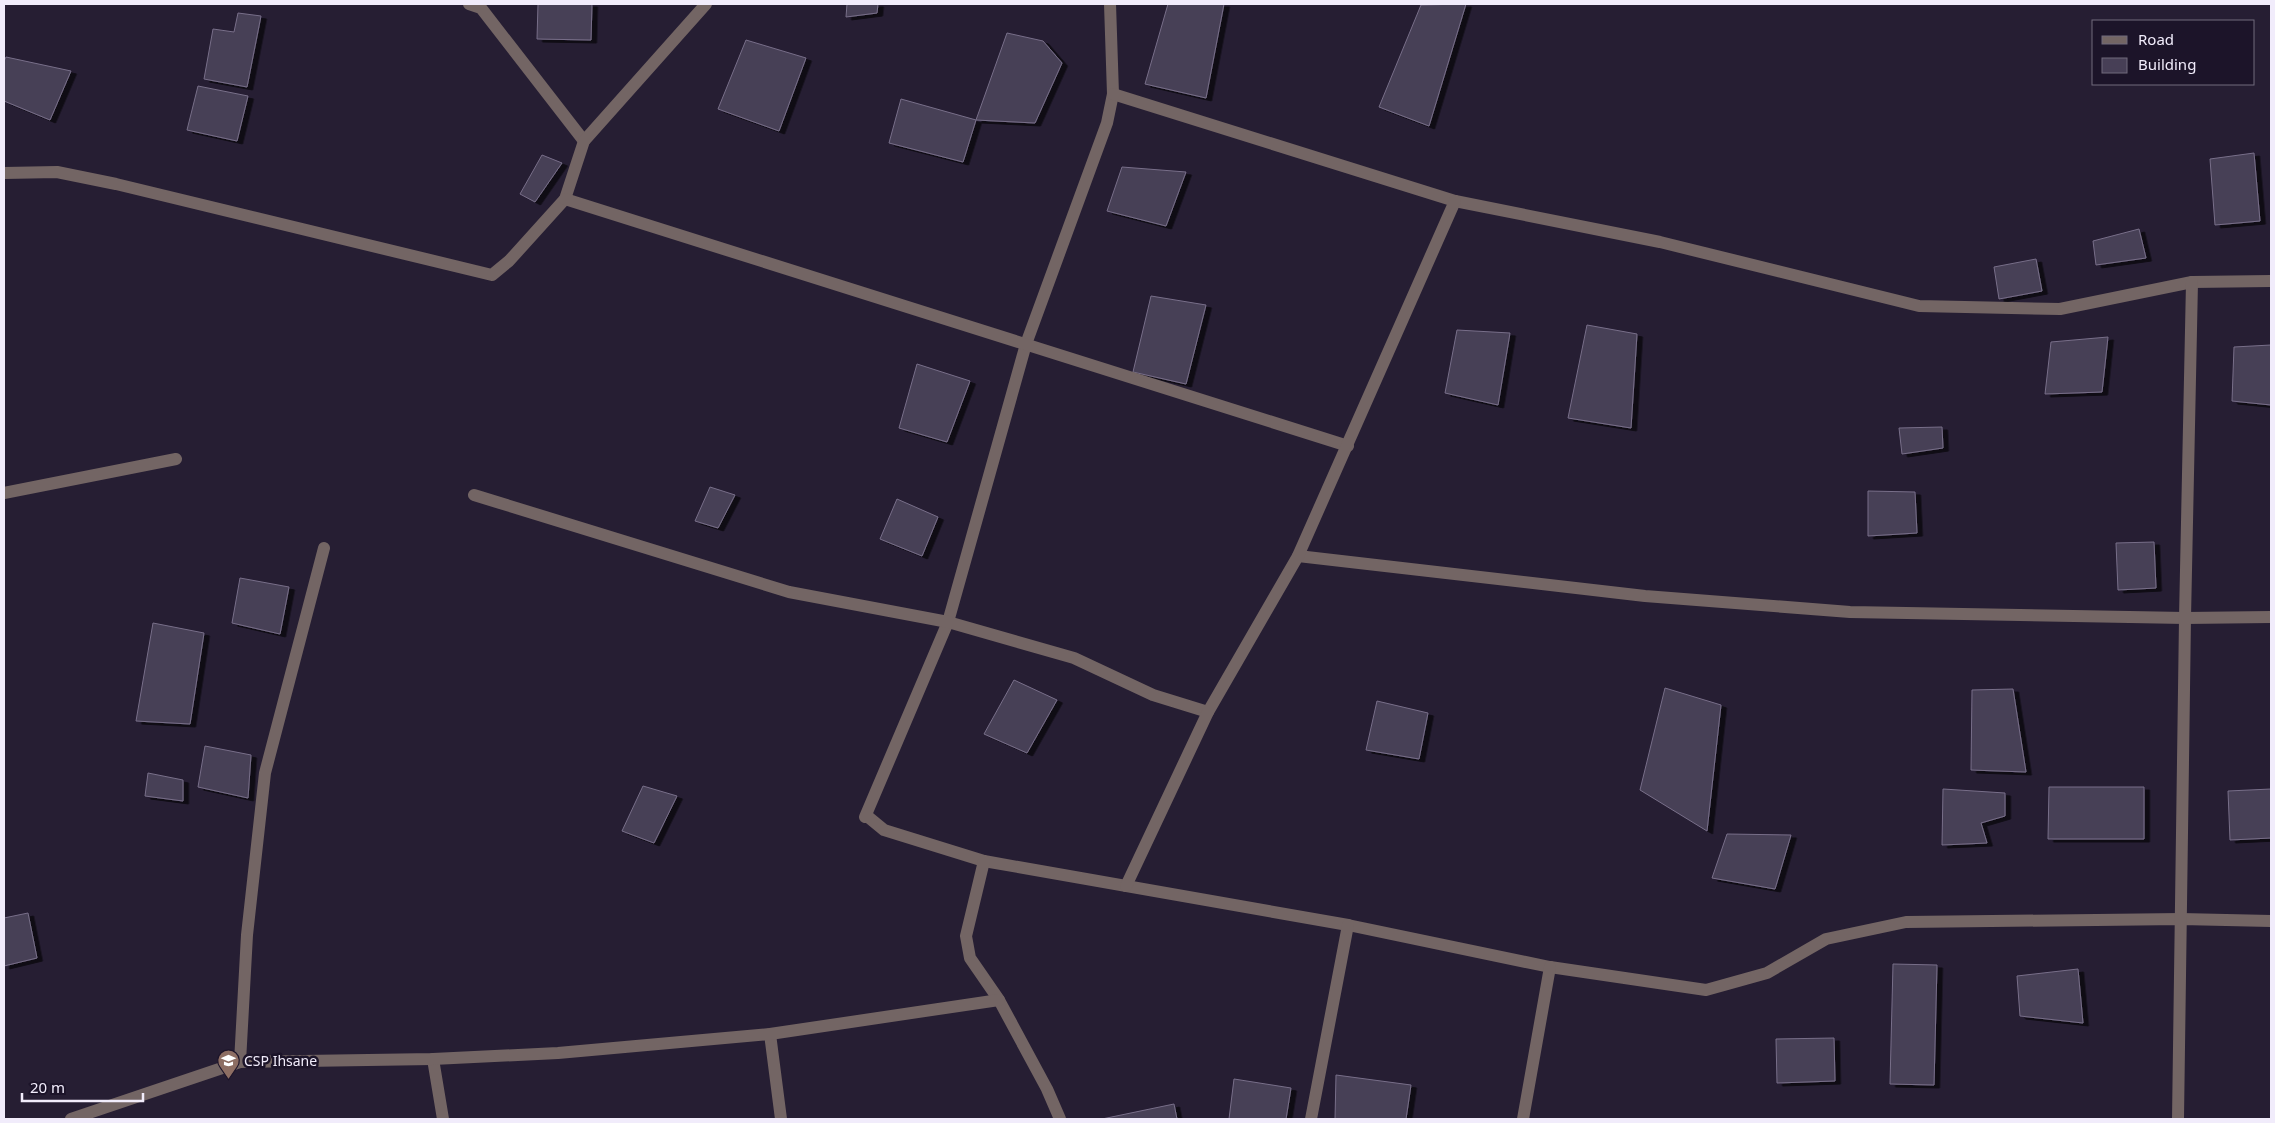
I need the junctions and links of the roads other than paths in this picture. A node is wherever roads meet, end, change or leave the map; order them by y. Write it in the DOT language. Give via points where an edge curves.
graph roads {
  1 [pos="469,4"];
  2 [pos="706,4"];
  3 [pos="1110,4"];
  4 [pos="1113,94"];
  5 [pos="584,141"];
  6 [pos="4,173"];
  7 [pos="565,199"];
  8 [pos="1455,200"];
  9 [pos="2271,281"];
  10 [pos="2192,282"];
  11 [pos="1026,344"];
  12 [pos="1348,446"];
  13 [pos="176,459"];
  14 [pos="4,493"];
  15 [pos="474,494"];
  16 [pos="324,548"];
  17 [pos="1298,556"];
  18 [pos="2271,616"];
  19 [pos="2185,618"];
  20 [pos="948,622"];
  21 [pos="1208,712"];
  22 [pos="984,861"];
  23 [pos="1126,886"];
  24 [pos="2181,919"];
  25 [pos="2271,921"];
  26 [pos="1348,925"];
  27 [pos="1550,966"];
  28 [pos="999,1000"];
  29 [pos="770,1034"];
  30 [pos="434,1059"];
  31 [pos="240,1062"];
  32 [pos="71,1119"];
  33 [pos="443,1119"];
  34 [pos="781,1119"];
  35 [pos="1060,1119"];
  36 [pos="1311,1119"];
  37 [pos="1523,1119"];
  38 [pos="2178,1119"];
  1 -- 5 [label="street" via="481,8"];
  2 -- 5 [label="street"];
  3 -- 4 [label="street"];
  4 -- 8 [label="street"];
  4 -- 11 [label="street" via="1107,123"];
  5 -- 7 [label="street"];
  6 -- 7 [label="street" via="57,172 116,184 492,275 509,261"];
  7 -- 11 [label="street"];
  8 -- 10 [label="street" via="1660,242 1918,306 2060,308"];
  8 -- 12 [label="street"];
  9 -- 10 [label="street"];
  10 -- 19 [label="street"];
  11 -- 12 [label="street"];
  11 -- 20 [label="street"];
  12 -- 17 [label="street"];
  13 -- 14 [label="street"];
  15 -- 20 [label="street" via="790,592"];
  16 -- 31 [label="street" via="265,773 246,935"];
  17 -- 19 [label="street" via="1645,596 1840,611"];
  17 -- 21 [label="street"];
  18 -- 19 [label="street"];
  19 -- 24 [label="street"];
  20 -- 21 [label="street" via="1074,658 1153,695"];
  20 -- 22 [label="street" via="865,817 884,830"];
  21 -- 23 [label="street"];
  22 -- 23 [label="street"];
  22 -- 28 [label="street" via="966,936 970,958"];
  23 -- 26 [label="street"];
  24 -- 25 [label="street"];
  24 -- 27 [label="street" via="1906,922 1826,939 1767,973 1706,990"];
  24 -- 38 [label="street"];
  26 -- 27 [label="street"];
  26 -- 36 [label="street"];
  27 -- 37 [label="street"];
  28 -- 29 [label="street"];
  28 -- 35 [label="street"];
  29 -- 30 [label="street" via="558,1053"];
  29 -- 34 [label="street"];
  30 -- 31 [label="street"];
  30 -- 33 [label="street"];
  31 -- 32 [label="street"];
}
